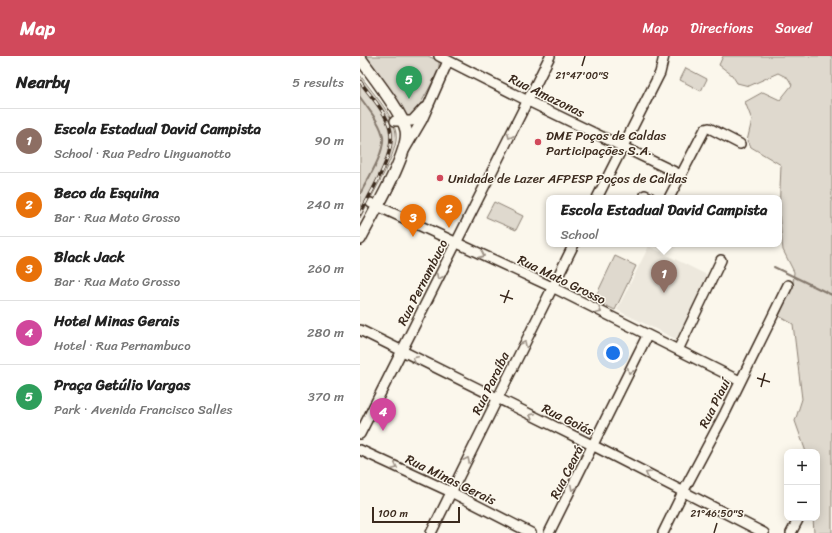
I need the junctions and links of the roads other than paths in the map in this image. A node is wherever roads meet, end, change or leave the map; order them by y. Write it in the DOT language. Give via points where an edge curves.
graph roads {
  1 [pos="439,56"];
  2 [pos="550,56"];
  3 [pos="360,58"];
  4 [pos="664,58"];
  5 [pos="448,61"];
  6 [pos="360,70"];
  7 [pos="430,99"];
  8 [pos="528,101"];
  9 [pos="399,121"];
  10 [pos="740,144"];
  11 [pos="623,146"];
  12 [pos="403,154"];
  13 [pos="681,175"];
  14 [pos="598,195"];
  15 [pos="671,195"];
  16 [pos="373,205"];
  17 [pos="360,224"];
  18 [pos="360,239"];
  19 [pos="456,243"];
  20 [pos="572,247"];
  21 [pos="721,260"];
  22 [pos="788,284"];
  23 [pos="552,287"];
  24 [pos="360,330"];
  25 [pos="647,336"];
  26 [pos="678,350"];
  27 [pos="401,352"];
  28 [pos="740,381"];
  29 [pos="497,399"];
  30 [pos="360,434"];
  31 [pos="594,446"];
  32 [pos="360,450"];
  33 [pos="451,492"];
  34 [pos="683,492"];
  35 [pos="797,521"];
  36 [pos="431,533"];
  37 [pos="531,533"];
  38 [pos="549,533"];
  39 [pos="663,533"];
  40 [pos="764,533"];
  41 [pos="791,533"];
  1 -- 5 [label="street, Rua Amazonas"];
  2 -- 8 [label="street, Rua Pernambuco"];
  3 -- 9 [label="main road"];
  4 -- 11 [label="street" via="660,74"];
  5 -- 7 [label="street"];
  5 -- 8 [label="street, Rua Amazonas"];
  6 -- 9 [label="main road"];
  7 -- 9 [label="street" via="412,120"];
  7 -- 12 [label="street" via="422,120"];
  8 -- 11 [label="street, Rua Amazonas"];
  8 -- 19 [label="street, Rua Pernambuco, one-way"];
  9 -- 12 [label="main road" via="407,135"];
  9 -- 16 [label="main road" via="399,147"];
  10 -- 13 [label="street" via="707,128 703,130"];
  11 -- 13 [label="street, Rua Amazonas"];
  11 -- 14 [label="street"];
  12 -- 16 [label="main road"];
  13 -- 15 [label="street"];
  16 -- 17 [label="main road"];
  16 -- 18 [label="main road"];
  16 -- 19 [label="street, Rua Mato Grosso"];
  19 -- 23 [label="street, Rua Mato Grosso, one-way"];
  19 -- 27 [label="street, Rua Pernambuco, one-way"];
  20 -- 23 [label="street, Rua Paraíba"];
  21 -- 26 [label="street"];
  22 -- 28 [label="street, Rua Piauí"];
  23 -- 25 [label="street, Rua Mato Grosso, one-way"];
  29 -- 23 [label="street, Rua Paraíba, one-way"];
  24 -- 27 [label="street, Rua Goiás"];
  25 -- 26 [label="street, Rua Mato Grosso"];
  25 -- 31 [label="street, Rua Ceará, one-way"];
  26 -- 28 [label="street, Rua Mato Grosso"];
  29 -- 27 [label="street, Rua Goiás, one-way"];
  27 -- 30 [label="street, Rua Pernambuco"];
  28 -- 34 [label="street, Rua Piauí"];
  31 -- 29 [label="street, Rua Goiás, one-way"];
  33 -- 29 [label="street, Rua Paraíba, one-way"];
  34 -- 31 [label="street, Rua Goiás, one-way"];
  31 -- 38 [label="street, Rua Ceará, one-way"];
  32 -- 33 [label="street, Rua Minas Gerais, one-way"];
  33 -- 36 [label="street, Rua Paraíba"];
  33 -- 37 [label="street, Rua Minas Gerais"];
  34 -- 39 [label="street, Rua Piauí"];
  34 -- 40 [label="street, Rua Goiás"];
  35 -- 41 [label="street"];
}
